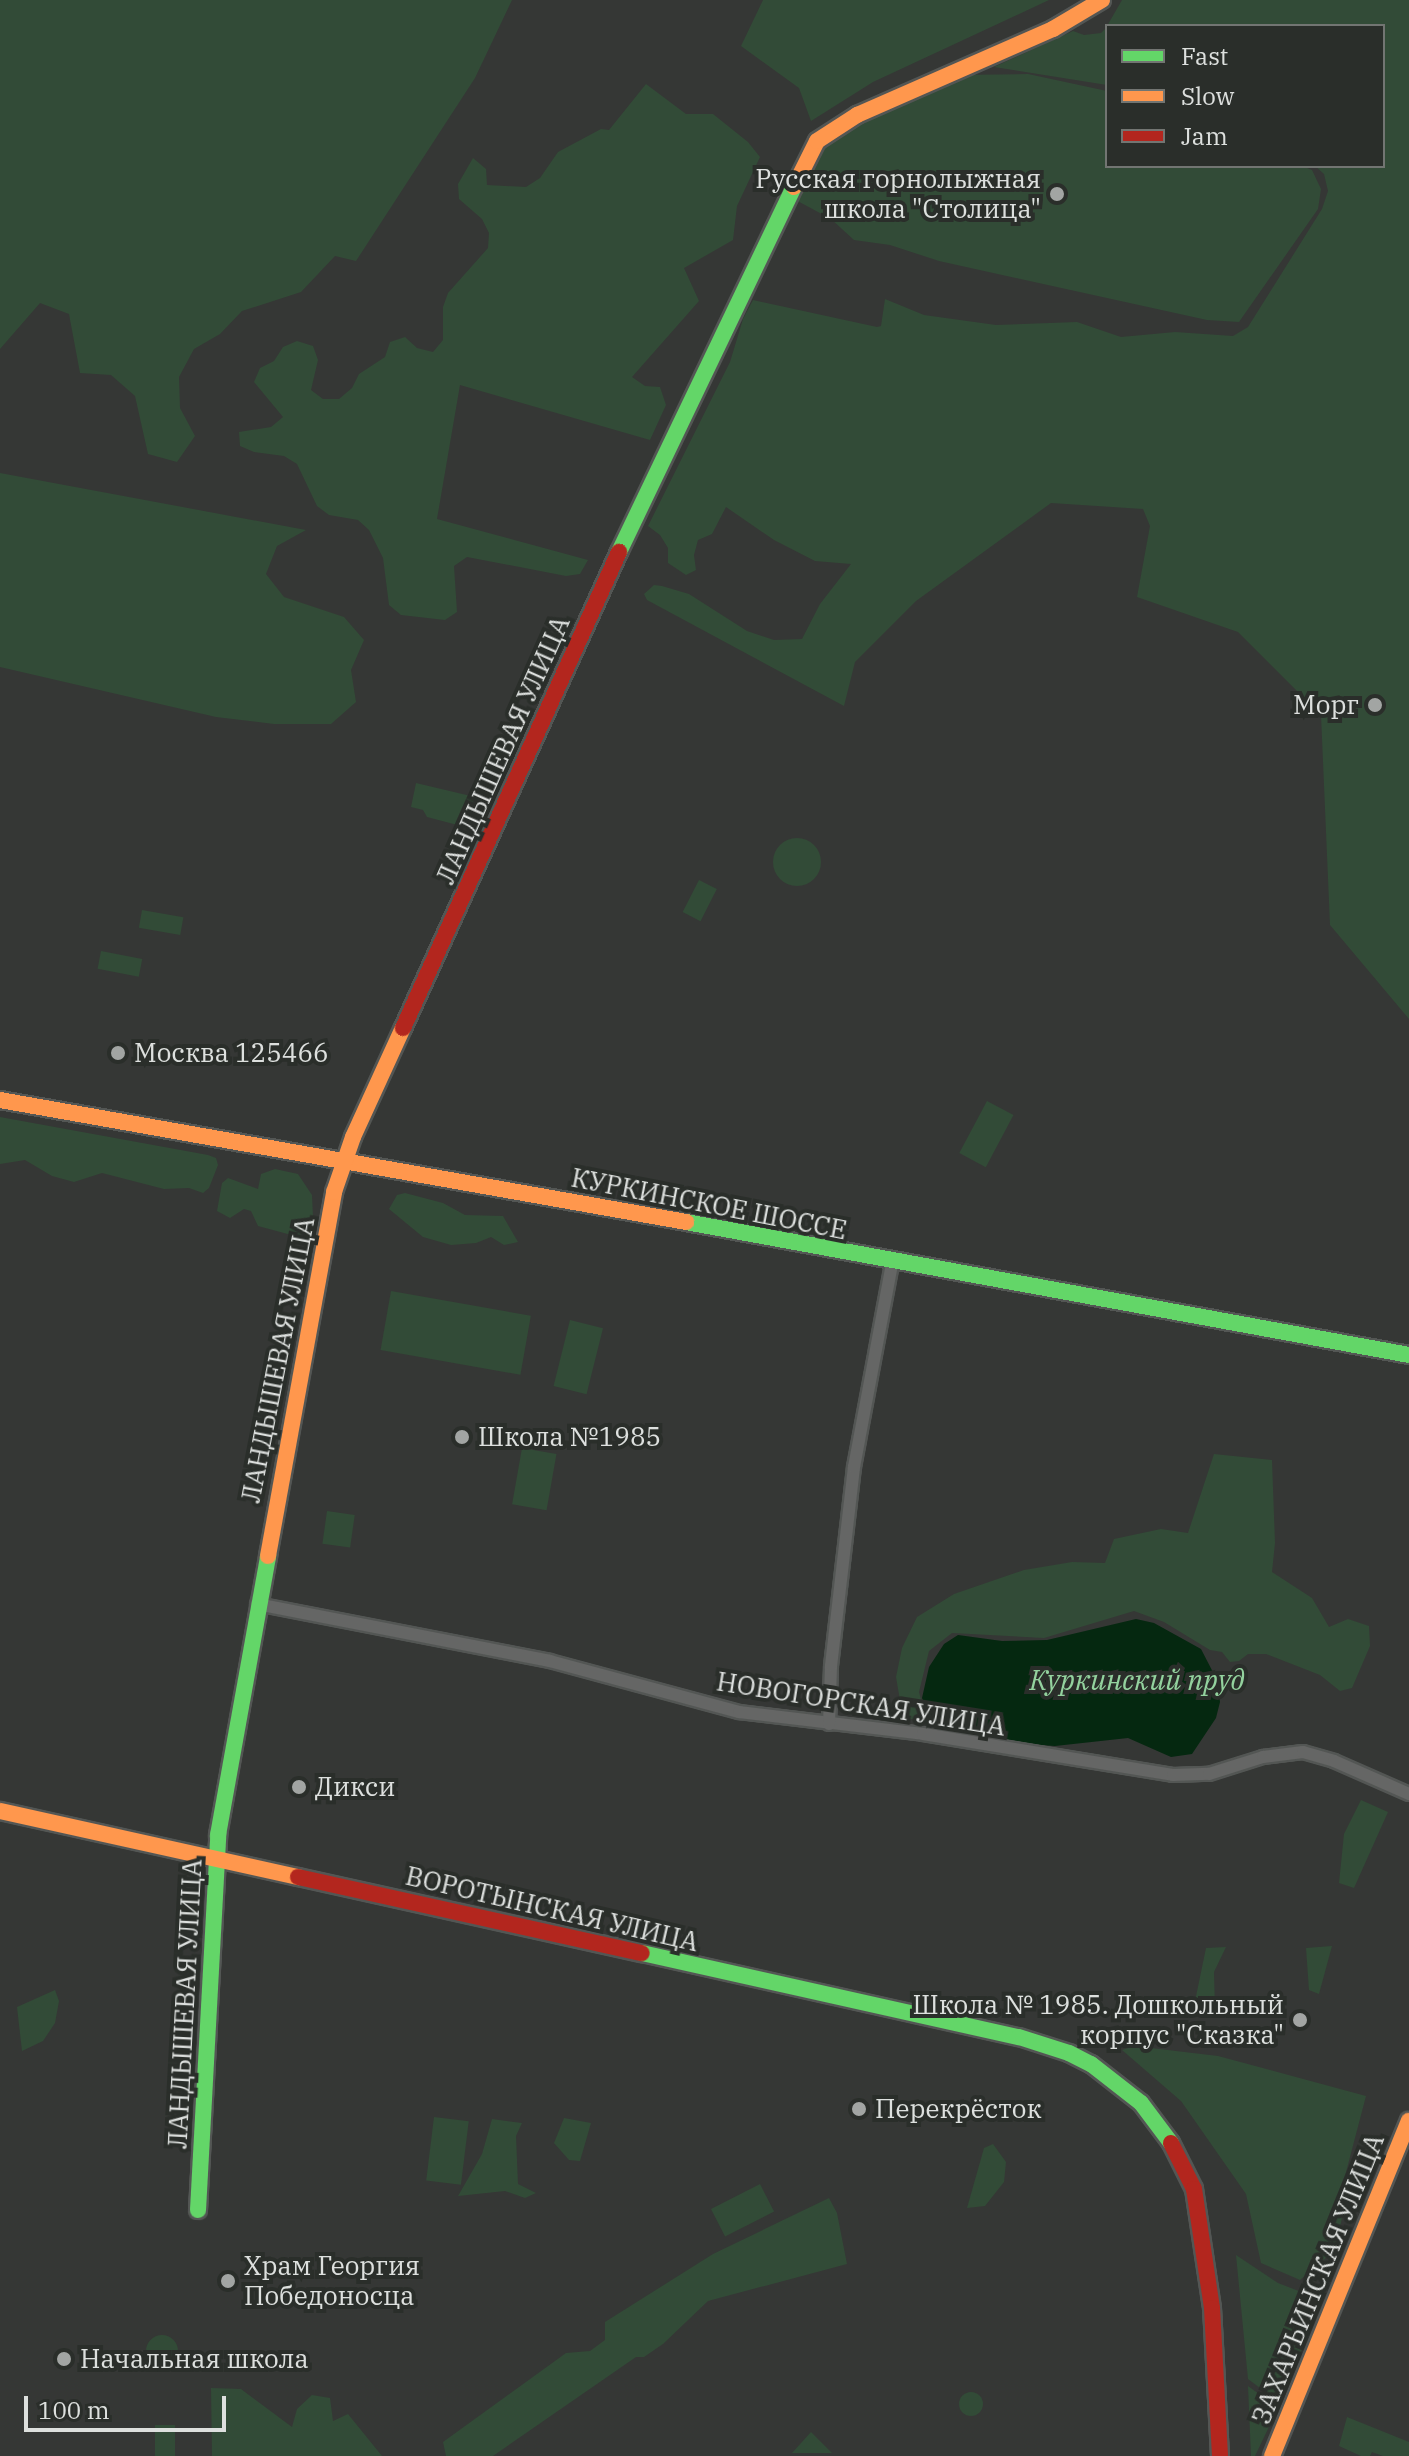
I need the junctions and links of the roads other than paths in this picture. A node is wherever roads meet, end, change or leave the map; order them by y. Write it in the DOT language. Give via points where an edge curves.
graph roads {
  1 [pos="1102,0"];
  2 [pos="0,1100"];
  3 [pos="344,1159"];
  4 [pos="892,1263"];
  5 [pos="1409,1355"];
  6 [pos="257,1604"];
  7 [pos="829,1724"];
  8 [pos="1409,1794"];
  9 [pos="0,1811"];
  10 [pos="218,1858"];
  11 [pos="1409,2121"];
  12 [pos="198,2210"];
  13 [pos="1220,2434"];
  14 [pos="1220,2456"];
  15 [pos="1228,2456"];
  16 [pos="1272,2456"];
  1 -- 3 [label="street, ЛАНДЫШЕВАЯ УЛИЦА" via="1053,29 857,115 817,141 608,573"];
  2 -- 3 [label="street, КУРКИНСКОЕ ШОССЕ"];
  3 -- 4 [label="street, КУРКИНСКОЕ ШОССЕ"];
  3 -- 6 [label="street, ЛАНДЫШЕВАЯ УЛИЦА"];
  4 -- 5 [label="street, КУРКИНСКОЕ ШОССЕ"];
  4 -- 7 [label="street" via="854,1467"];
  6 -- 7 [label="street, НОВОГОРСКАЯ УЛИЦА" via="550,1661 739,1712"];
  6 -- 10 [label="street, ЛАНДЫШЕВАЯ УЛИЦА"];
  7 -- 8 [label="street, НОВОГОРСКАЯ УЛИЦА" via="1183,1776 1303,1752"];
  9 -- 10 [label="street, ВОРОТЫНСКАЯ УЛИЦА"];
  10 -- 12 [label="street, ЛАНДЫШЕВАЯ УЛИЦА"];
  10 -- 13 [label="street, ВОРОТЫНСКАЯ УЛИЦА" via="1019,2037 1091,2064 1141,2103 1164,2130 1194,2189 1212,2308"];
  11 -- 16 [label="street, ЗАХАРЬИНСКАЯ УЛИЦА"];
  13 -- 14 [label="street"];
  13 -- 15 [label="street, ЗАХАРЬИНСКАЯ УЛИЦА"];
}
